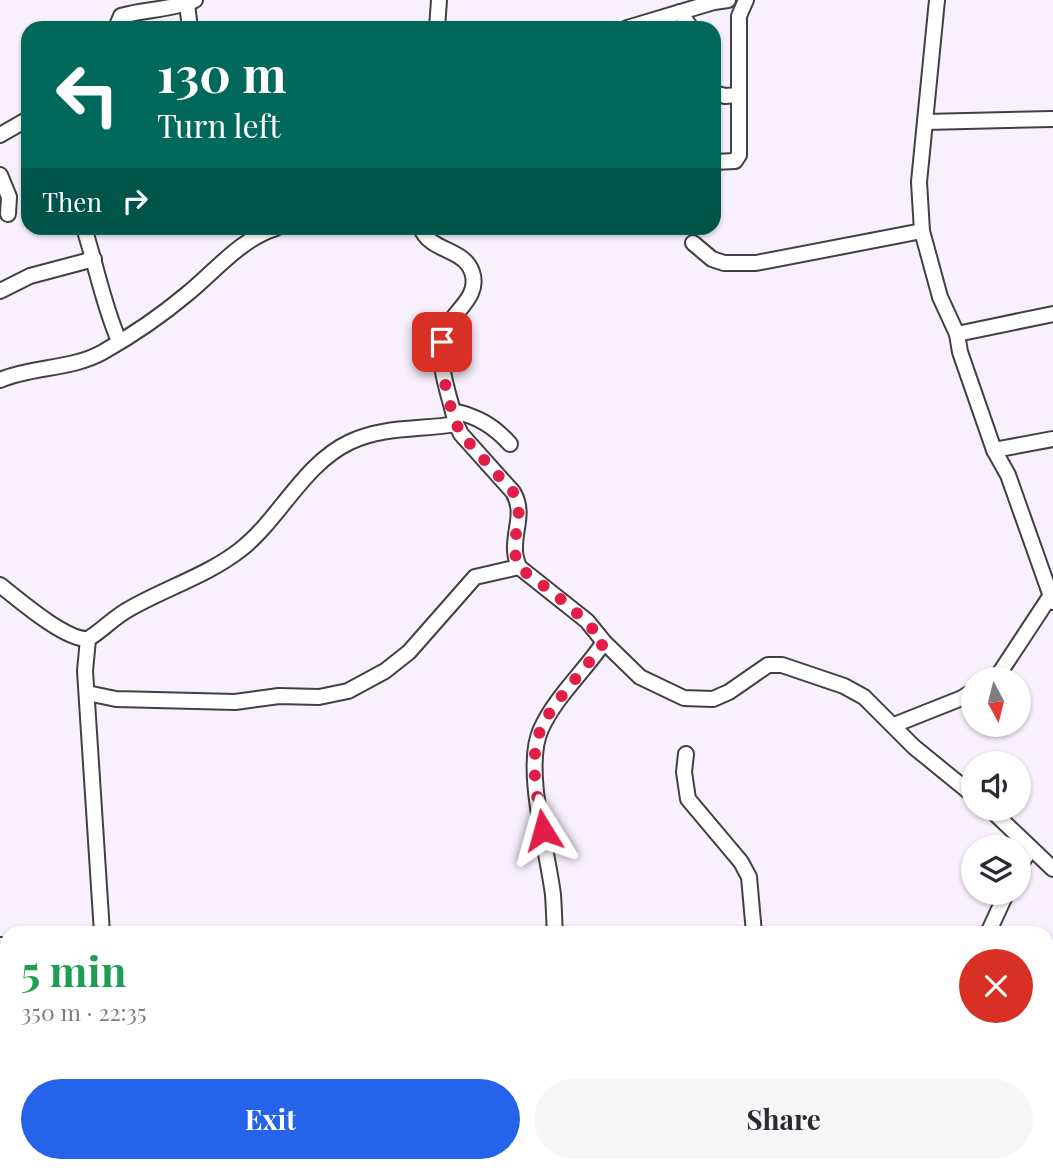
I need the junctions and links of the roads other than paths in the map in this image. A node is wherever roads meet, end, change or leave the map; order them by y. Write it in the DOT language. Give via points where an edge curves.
graph roads {
  1 [pos="439,0"];
  2 [pos="729,0"];
  3 [pos="746,0"];
  4 [pos="937,0"];
  5 [pos="191,2"];
  6 [pos="680,12"];
  7 [pos="119,21"];
  8 [pos="190,21"];
  9 [pos="438,21"];
  10 [pos="650,21"];
  11 [pos="686,21"];
  12 [pos="721,95"];
  13 [pos="739,95"];
  14 [pos="1053,119"];
  15 [pos="925,122"];
  16 [pos="21,123"];
  17 [pos="0,135"];
  18 [pos="721,162"];
  19 [pos="0,175"];
  20 [pos="8,214"];
  21 [pos="922,231"];
  22 [pos="87,235"];
  23 [pos="249,235"];
  24 [pos="423,235"];
  25 [pos="693,243"];
  26 [pos="94,259"];
  27 [pos="0,291"];
  28 [pos="1053,314"];
  29 [pos="957,334"];
  30 [pos="119,341"];
  31 [pos="0,380"];
  32 [pos="455,418"];
  33 [pos="1053,439"];
  34 [pos="510,444"];
  35 [pos="994,450"];
  36 [pos="519,568"];
  37 [pos="0,585"];
  38 [pos="1052,598"];
  39 [pos="88,639"];
  40 [pos="604,642"];
  41 [pos="1004,667"];
  42 [pos="87,693"];
  43 [pos="961,698"];
  44 [pos="894,725"];
  45 [pos="686,754"];
  46 [pos="961,785"];
  47 [pos="1003,821"];
  48 [pos="1017,835"];
  49 [pos="1031,848"];
  50 [pos="1053,869"];
  51 [pos="1001,905"];
  52 [pos="102,926"];
  53 [pos="555,926"];
  54 [pos="753,926"];
  55 [pos="991,926"];
  1 -- 9 [label="street"];
  2 -- 6 [label="street"];
  3 -- 13 [label="street" via="739,16"];
  4 -- 15 [label="street"];
  5 -- 7 [label="street" via="121,16"];
  5 -- 8 [label="street"];
  6 -- 10 [label="street"];
  6 -- 11 [label="street"];
  12 -- 13 [label="street"];
  13 -- 18 [label="street" via="739,155 735,161"];
  14 -- 15 [label="street"];
  15 -- 21 [label="street" via="919,182"];
  16 -- 17 [label="street"];
  19 -- 20 [label="street" via="9,197"];
  21 -- 25 [label="street" via="756,263 724,263"];
  21 -- 29 [label="street" via="940,297"];
  22 -- 26 [label="street"];
  23 -- 30 [label="street" via="170,308"];
  24 -- 32 [label="street" via="466,260 473,274 472,290 442,342 444,378"];
  26 -- 27 [label="street" via="30,276"];
  26 -- 30 [label="street"];
  28 -- 29 [label="street"];
  29 -- 35 [label="street"];
  30 -- 31 [label="street" via="92,357"];
  32 -- 34 [label="street" via="474,416"];
  32 -- 36 [label="street" via="461,434 518,501 515,549"];
  32 -- 39 [label="street" via="347,443 311,472 263,531 238,552 128,609"];
  33 -- 35 [label="street"];
  35 -- 38 [label="street" via="1008,475"];
  36 -- 40 [label="street" via="568,604"];
  36 -- 42 [label="street" via="484,574 469,582 410,652 348,691 235,702 116,699"];
  37 -- 39 [label="street" via="75,639"];
  38 -- 41 [label="street"];
  39 -- 42 [label="street"];
  40 -- 44 [label="street" via="640,677 684,698 713,699 768,665 782,665 844,686 864,697"];
  40 -- 53 [label="street" via="556,703 536,747"];
  42 -- 52 [label="street"];
  43 -- 44 [label="street"];
  44 -- 46 [label="street"];
  45 -- 54 [label="street" via="688,799 749,877"];
  47 -- 48 [label="street"];
  49 -- 50 [label="street"];
  51 -- 55 [label="street"];
}
